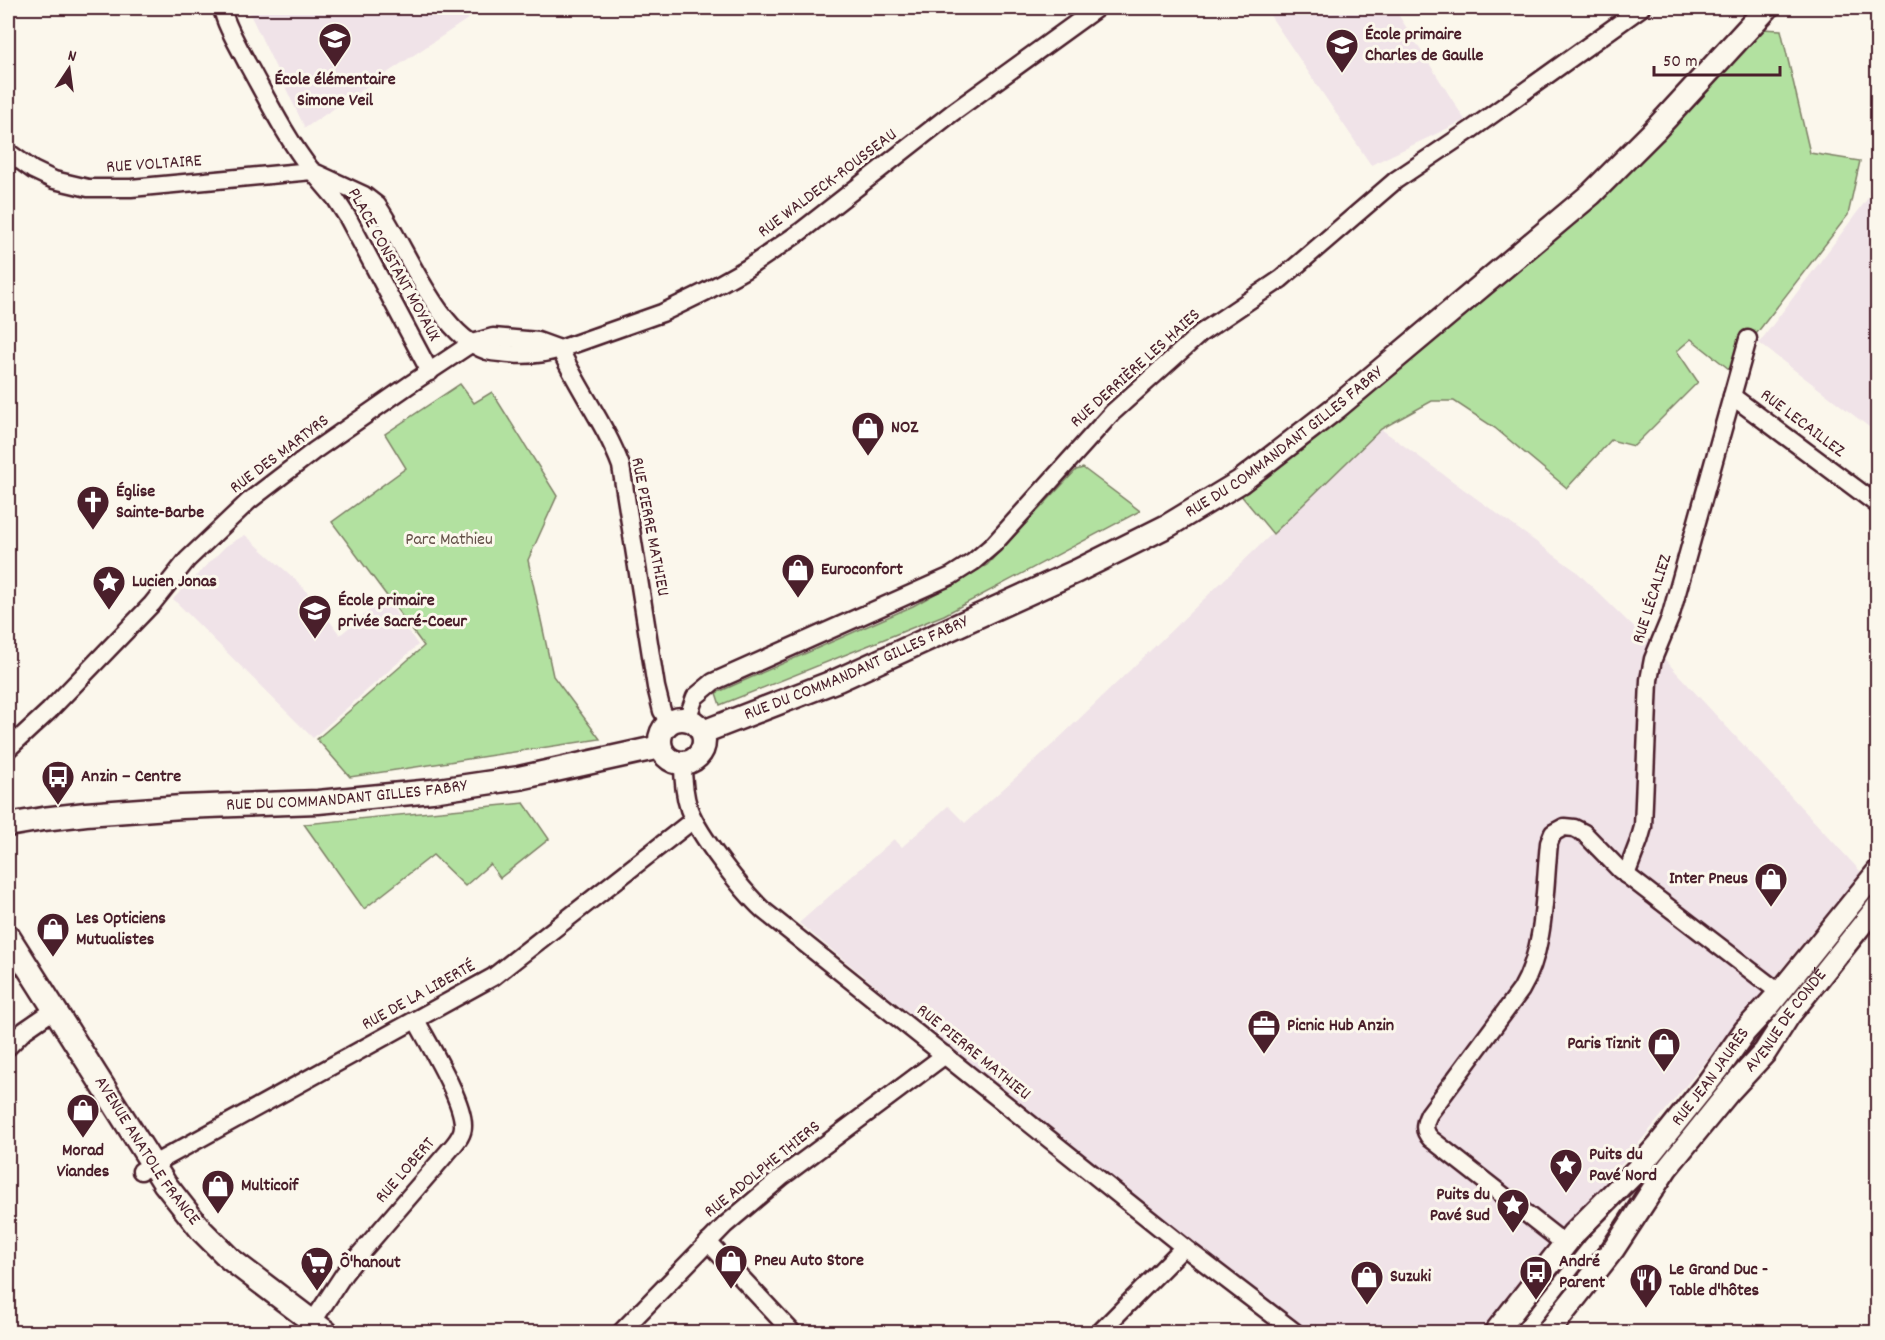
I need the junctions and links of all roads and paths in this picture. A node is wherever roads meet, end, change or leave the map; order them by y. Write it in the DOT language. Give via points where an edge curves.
graph roads {
  1 [pos="222,8"];
  2 [pos="1097,8"];
  3 [pos="1641,8"];
  4 [pos="1767,8"];
  5 [pos="8,152"];
  6 [pos="312,171"];
  7 [pos="1748,339"];
  8 [pos="472,343"];
  9 [pos="560,349"];
  10 [pos="430,372"];
  11 [pos="1732,396"];
  12 [pos="1878,505"];
  13 [pos="686,724"];
  14 [pos="660,747"];
  15 [pos="8,749"];
  16 [pos="683,763"];
  17 [pos="693,820"];
  18 [pos="30,822"];
  19 [pos="8,825"];
  20 [pos="8,835"];
  21 [pos="1878,872"];
  22 [pos="1626,875"];
  23 [pos="1870,908"];
  24 [pos="8,936"];
  25 [pos="8,963"];
  26 [pos="1780,993"];
  27 [pos="48,1014"];
  28 [pos="416,1020"];
  29 [pos="8,1047"];
  30 [pos="945,1055"];
  31 [pos="147,1168"];
  32 [pos="708,1242"];
  33 [pos="1565,1244"];
  34 [pos="1184,1247"];
  35 [pos="311,1330"];
  36 [pos="785,1330"];
  37 [pos="621,1332"];
  38 [pos="1100,1332"];
  39 [pos="1295,1332"];
  40 [pos="1496,1332"];
  41 [pos="1548,1332"];
  1 -- 6 [label="street" via="259,84"];
  2 -- 9 [label="street, RUE WALDECK-ROUSSEAU" via="746,269 662,313"];
  3 -- 13 [label="street, RUE DERRIÈRE LES HAIES" via="1396,180 1281,279 1201,333 1112,413 974,562 951,576 713,682 695,697"];
  4 -- 13 [label="street, RUE DU COMMANDANT GILLES FABRY" via="1591,194 1337,407 1240,482 1169,525 1077,571 838,680"];
  5 -- 6 [label="street, RUE VOLTAIRE" via="54,180 88,188 131,188"];
  6 -- 8 [label="street, PLACE CONSTANT MOYAUX" via="377,205 447,321"];
  6 -- 10 [label="street, PLACE CONSTANT MOYAUX" via="348,219"];
  7 -- 11 [label="street, RUE LÉCALIEZ"];
  8 -- 9 [label="street" via="493,337 537,341"];
  8 -- 10 [label="street, RUE DES MARTYRS"];
  9 -- 13 [label="street, RUE PIERRE MATHIEU" via="621,466 662,711"];
  10 -- 15 [label="street, RUE DES MARTYRS" via="249,501 187,560 152,604"];
  11 -- 12 [label="street, RUE LECAILLEZ"];
  11 -- 22 [label="street, RUE LÉCALIEZ" via="1670,618 1651,665 1643,827"];
  13 -- 14 [label="street" via="662,732"];
  13 -- 16 [label="street" via="705,741 701,753"];
  14 -- 16 [label="street" via="669,759"];
  14 -- 18 [label="street, RUE DU COMMANDANT GILLES FABRY" via="519,778 432,791 318,802 102,812"];
  16 -- 17 [label="street, RUE PIERRE MATHIEU" via="685,795"];
  17 -- 28 [label="street, RUE DE LA LIBERTÉ" via="501,971"];
  17 -- 30 [label="street, RUE PIERRE MATHIEU" via="758,906"];
  18 -- 19 [label="street, RUE DU COMMANDANT GILLES FABRY"];
  18 -- 20 [label="street, RUE DU COMMANDANT GILLES FABRY"];
  21 -- 23 [label="street, RUE JEAN JAURÈS"];
  22 -- 26 [label="street"];
  22 -- 33 [label="street" via="1579,830 1564,827 1553,833 1544,911 1529,975 1425,1124 1431,1139"];
  23 -- 26 [label="street, RUE JEAN JAURÈS"];
  23 -- 41 [label="street, AVENUE DE CONDÉ" via="1765,1052 1666,1168 1614,1249"];
  24 -- 27 [label="street, AVENUE ANATOLE FRANCE"];
  25 -- 27 [label="street, AVENUE ANATOLE FRANCE"];
  26 -- 33 [label="street, RUE JEAN JAURÈS" via="1745,1031 1648,1158"];
  27 -- 29 [label="street"];
  27 -- 31 [label="street, AVENUE ANATOLE FRANCE"];
  28 -- 31 [label="street, RUE DE LA LIBERTÉ"];
  28 -- 35 [label="street, RUE LOBERT" via="456,1099 463,1119 460,1136 359,1255"];
  30 -- 32 [label="street, RUE ADOLPHE THIERS" via="783,1176"];
  30 -- 34 [label="street, RUE PIERRE MATHIEU"];
  31 -- 35 [label="street, AVENUE ANATOLE FRANCE" via="221,1250"];
  32 -- 36 [label="street"];
  32 -- 37 [label="street, RUE ADOLPHE THIERS"];
  33 -- 40 [label="street, RUE JEAN JAURÈS"];
  34 -- 38 [label="street"];
  34 -- 39 [label="street, RUE PIERRE MATHIEU"];
}
